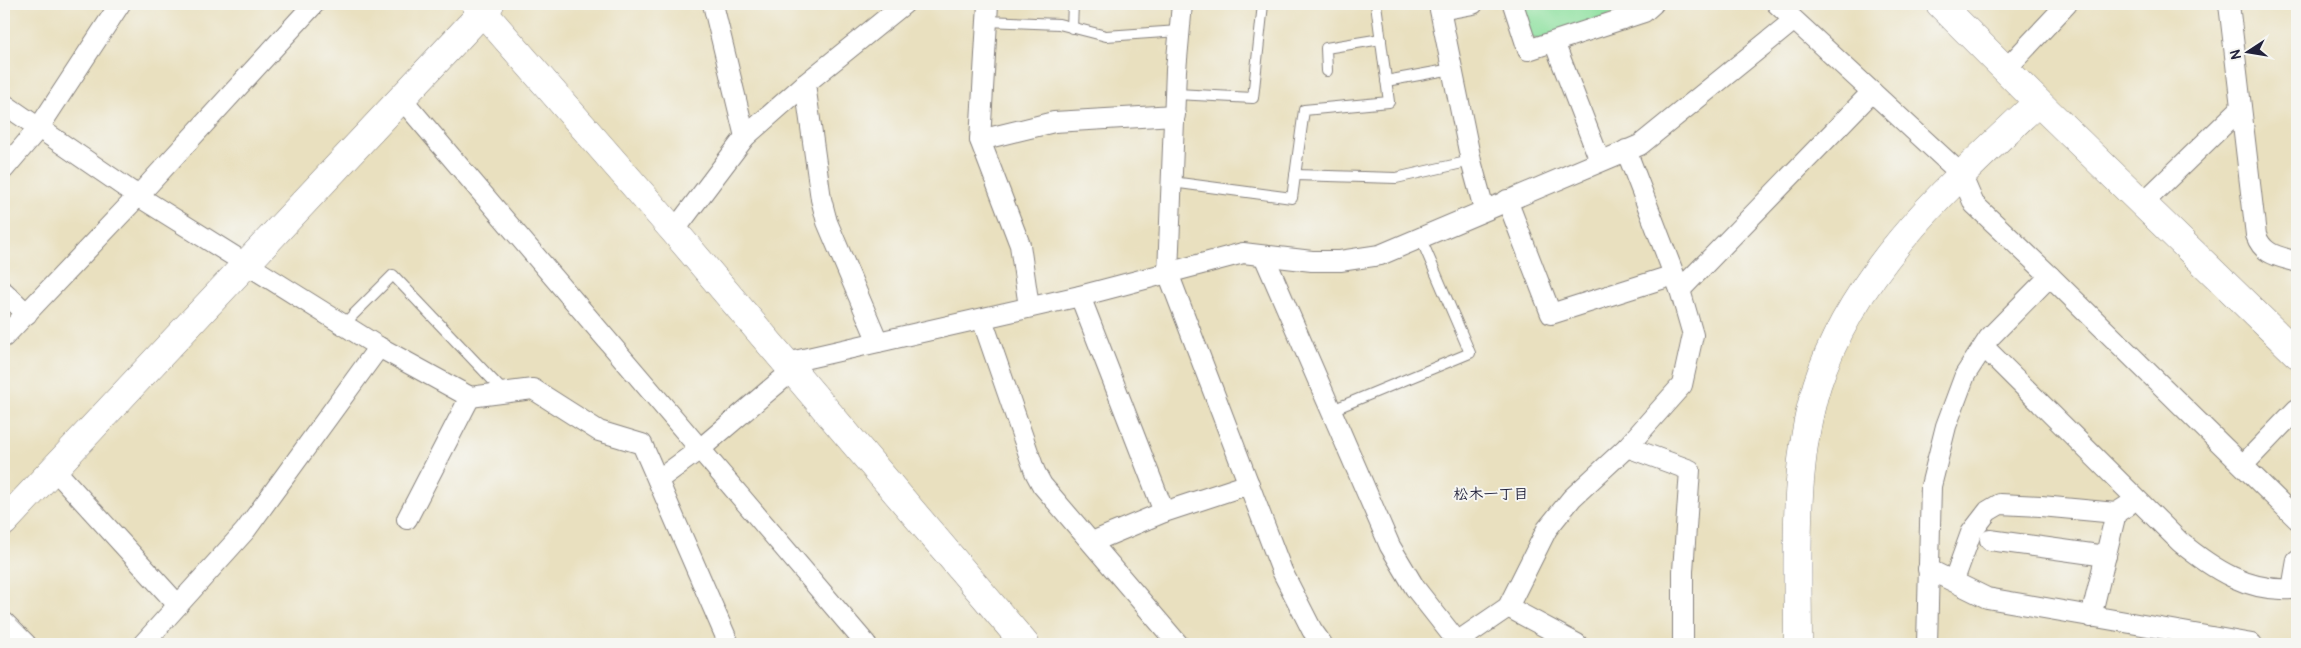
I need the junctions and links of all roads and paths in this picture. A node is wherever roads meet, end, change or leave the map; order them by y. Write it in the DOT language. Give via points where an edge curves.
graph roads {
  1 [pos="120,4"];
  2 [pos="713,4"];
  3 [pos="904,4"];
  4 [pos="1074,4"];
  5 [pos="1182,4"];
  6 [pos="1263,4"];
  7 [pos="1376,4"];
  8 [pos="1473,4"];
  9 [pos="1513,4"];
  10 [pos="1653,4"];
  11 [pos="1777,4"];
  12 [pos="1940,4"];
  13 [pos="2067,4"];
  14 [pos="2229,4"];
  15 [pos="483,6"];
  16 [pos="302,7"];
  17 [pos="987,13"];
  18 [pos="1794,21"];
  19 [pos="1072,28"];
  20 [pos="1178,31"];
  21 [pos="1381,39"];
  22 [pos="1554,42"];
  23 [pos="1452,69"];
  24 [pos="2006,69"];
  25 [pos="1327,71"];
  26 [pos="1386,81"];
  27 [pos="805,84"];
  28 [pos="1872,92"];
  29 [pos="1176,94"];
  30 [pos="401,98"];
  31 [pos="2038,102"];
  32 [pos="4,104"];
  33 [pos="2240,108"];
  34 [pos="1175,115"];
  35 [pos="38,129"];
  36 [pos="745,137"];
  37 [pos="980,140"];
  38 [pos="1626,150"];
  39 [pos="1471,161"];
  40 [pos="1600,161"];
  41 [pos="4,168"];
  42 [pos="1962,174"];
  43 [pos="1295,175"];
  44 [pos="1172,182"];
  45 [pos="138,196"];
  46 [pos="1507,200"];
  47 [pos="2142,204"];
  48 [pos="1484,210"];
  49 [pos="674,230"];
  50 [pos="1421,239"];
  51 [pos="1264,256"];
  52 [pos="2297,262"];
  53 [pos="247,264"];
  54 [pos="1168,274"];
  55 [pos="2050,276"];
  56 [pos="1677,283"];
  57 [pos="4,292"];
  58 [pos="1080,296"];
  59 [pos="1029,308"];
  60 [pos="27,314"];
  61 [pos="982,319"];
  62 [pos="344,324"];
  63 [pos="4,337"];
  64 [pos="878,342"];
  65 [pos="379,347"];
  66 [pos="1984,347"];
  67 [pos="2297,354"];
  68 [pos="790,367"];
  69 [pos="504,392"];
  70 [pos="470,396"];
  71 [pos="2297,409"];
  72 [pos="1332,410"];
  73 [pos="1627,448"];
  74 [pos="700,449"];
  75 [pos="2244,464"];
  76 [pos="54,469"];
  77 [pos="658,480"];
  78 [pos="1249,484"];
  79 [pos="2137,499"];
  80 [pos="1164,512"];
  81 [pos="2116,513"];
  82 [pos="407,519"];
  83 [pos="2297,519"];
  84 [pos="4,522"];
  85 [pos="1990,540"];
  86 [pos="1092,542"];
  87 [pos="2106,556"];
  88 [pos="2297,560"];
  89 [pos="1928,569"];
  90 [pos="1954,580"];
  91 [pos="2295,589"];
  92 [pos="178,605"];
  93 [pos="1508,608"];
  94 [pos="2091,617"];
  95 [pos="4,622"];
  96 [pos="2178,638"];
  97 [pos="153,641"];
  98 [pos="26,644"];
  99 [pos="729,644"];
  100 [pos="866,644"];
  101 [pos="1024,644"];
  102 [pos="1178,644"];
  103 [pos="1322,644"];
  104 [pos="1457,644"];
  105 [pos="1577,644"];
  106 [pos="1683,644"];
  107 [pos="1798,644"];
  108 [pos="1927,644"];
  109 [pos="2252,644"];
  1 -- 35 [label="street"];
  2 -- 36 [label="street"];
  3 -- 27 [label="street"];
  4 -- 19 [label="lane"];
  5 -- 20 [label="street"];
  6 -- 29 [label="lane" via="1253,98"];
  7 -- 21 [label="lane"];
  8 -- 23 [label="street" via="1440,10"];
  9 -- 22 [label="street" via="1528,50"];
  10 -- 22 [label="street" via="1644,12"];
  11 -- 18 [label="street"];
  12 -- 24 [label="street"];
  13 -- 24 [label="street"];
  14 -- 33 [label="street"];
  15 -- 30 [label="street"];
  15 -- 49 [label="street"];
  16 -- 45 [label="street"];
  17 -- 19 [label="lane"];
  17 -- 37 [label="street"];
  18 -- 28 [label="street"];
  18 -- 38 [label="street" via="1640,145"];
  19 -- 20 [label="lane" via="1106,36"];
  20 -- 29 [label="street"];
  21 -- 25 [label="lane" via="1326,48"];
  21 -- 26 [label="lane"];
  22 -- 40 [label="street"];
  23 -- 26 [label="lane"];
  23 -- 39 [label="street"];
  24 -- 31 [label="street"];
  26 -- 43 [label="lane" via="1389,102 1304,110"];
  27 -- 36 [label="street"];
  27 -- 64 [label="street" via="827,222"];
  28 -- 42 [label="street"];
  28 -- 56 [label="street"];
  29 -- 34 [label="street"];
  30 -- 53 [label="street"];
  30 -- 74 [label="street"];
  31 -- 42 [label="street"];
  31 -- 47 [label="street"];
  32 -- 35 [label="street"];
  33 -- 47 [label="street"];
  33 -- 52 [label="street" via="2258,240 2270,253"];
  34 -- 37 [label="street" via="1054,122"];
  34 -- 44 [label="street"];
  35 -- 41 [label="street"];
  35 -- 45 [label="street"];
  36 -- 49 [label="street"];
  37 -- 59 [label="street" via="1020,245"];
  38 -- 40 [label="street"];
  38 -- 56 [label="street"];
  39 -- 43 [label="lane" via="1396,178"];
  39 -- 48 [label="street"];
  40 -- 46 [label="street"];
  42 -- 55 [label="street" via="1974,204"];
  42 -- 107 [label="street" via="1894,247 1845,320 1817,385 1805,442 1799,502"];
  43 -- 44 [label="lane" via="1292,198"];
  44 -- 54 [label="street"];
  45 -- 53 [label="street"];
  45 -- 60 [label="street"];
  46 -- 48 [label="street"];
  46 -- 56 [label="street" via="1550,314"];
  47 -- 67 [label="street"];
  48 -- 50 [label="street"];
  49 -- 68 [label="street"];
  50 -- 51 [label="street" via="1366,259 1312,260"];
  50 -- 72 [label="lane" via="1470,353"];
  51 -- 54 [label="street" via="1243,253"];
  51 -- 72 [label="street"];
  53 -- 62 [label="street"];
  53 -- 76 [label="street"];
  54 -- 58 [label="street"];
  54 -- 78 [label="street"];
  55 -- 66 [label="street"];
  55 -- 75 [label="street"];
  56 -- 73 [label="street" via="1693,335 1682,385"];
  57 -- 60 [label="street"];
  58 -- 59 [label="street"];
  58 -- 80 [label="street"];
  59 -- 61 [label="street"];
  60 -- 63 [label="street"];
  61 -- 64 [label="street"];
  61 -- 86 [label="street" via="1035,472 1042,485"];
  62 -- 65 [label="street"];
  62 -- 69 [label="lane" via="393,275"];
  64 -- 68 [label="street"];
  65 -- 70 [label="street"];
  65 -- 92 [label="street" via="245,531"];
  66 -- 79 [label="street"];
  66 -- 89 [label="street" via="1965,375 1946,426 1931,486"];
  68 -- 74 [label="street"];
  68 -- 101 [label="street"];
  69 -- 70 [label="street"];
  69 -- 77 [label="street" via="533,389 599,431 642,444"];
  70 -- 82 [label="street"];
  71 -- 75 [label="street"];
  72 -- 104 [label="street" via="1394,554"];
  73 -- 93 [label="street" via="1572,498 1547,529"];
  73 -- 106 [label="street" via="1690,470 1683,572"];
  74 -- 77 [label="street"];
  74 -- 100 [label="street"];
  75 -- 83 [label="street"];
  76 -- 84 [label="street"];
  76 -- 92 [label="street"];
  77 -- 99 [label="street"];
  78 -- 80 [label="street"];
  78 -- 103 [label="street" via="1282,571"];
  79 -- 81 [label="street"];
  79 -- 91 [label="street" via="2180,542 2228,576 2271,589"];
  80 -- 86 [label="street"];
  81 -- 87 [label="street"];
  81 -- 90 [label="street" via="2000,504 1988,511 1971,533"];
  85 -- 87 [label="street"];
  86 -- 102 [label="street"];
  87 -- 94 [label="street"];
  88 -- 91 [label="street"];
  89 -- 90 [label="street"];
  89 -- 108 [label="street"];
  90 -- 94 [label="street" via="1987,598"];
  92 -- 97 [label="street"];
  93 -- 104 [label="street"];
  93 -- 105 [label="street"];
  94 -- 96 [label="street"];
  95 -- 98 [label="street"];
  96 -- 109 [label="street"];
}
